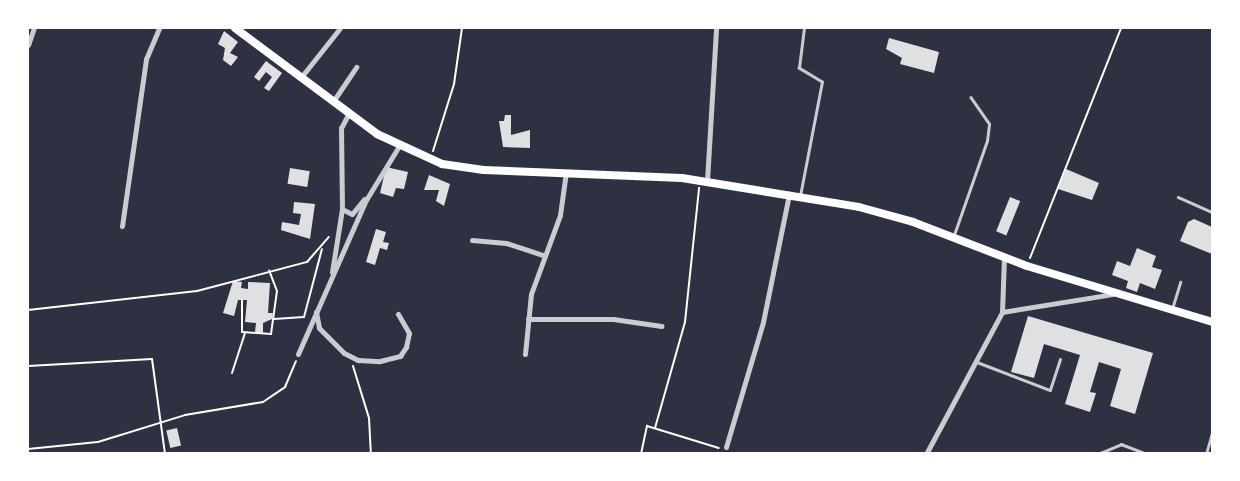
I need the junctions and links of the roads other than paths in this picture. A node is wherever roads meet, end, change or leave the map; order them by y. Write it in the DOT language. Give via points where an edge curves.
graph roads {
  1 [pos="34,28"];
  2 [pos="160,28"];
  3 [pos="235,28"];
  4 [pos="340,28"];
  5 [pos="716,28"];
  6 [pos="804,28"];
  7 [pos="28,45"];
  8 [pos="356,66"];
  9 [pos="302,76"];
  10 [pos="971,98"];
  11 [pos="334,100"];
  12 [pos="349,113"];
  13 [pos="399,146"];
  14 [pos="566,172"];
  15 [pos="706,181"];
  16 [pos="372,189"];
  17 [pos="789,194"];
  18 [pos="800,196"];
  19 [pos="1178,197"];
  20 [pos="342,209"];
  21 [pos="1212,212"];
  22 [pos="122,226"];
  23 [pos="953,236"];
  24 [pos="472,240"];
  25 [pos="543,255"];
  26 [pos="1004,258"];
  27 [pos="332,275"];
  28 [pos="1180,282"];
  29 [pos="1114,294"];
  30 [pos="1172,310"];
  31 [pos="1002,312"];
  32 [pos="315,314"];
  33 [pos="398,314"];
  34 [pos="528,319"];
  35 [pos="1212,322"];
  36 [pos="662,326"];
  37 [pos="298,354"];
  38 [pos="525,354"];
  39 [pos="1060,360"];
  40 [pos="977,362"];
  41 [pos="1212,434"];
  42 [pos="726,446"];
  43 [pos="926,454"];
  44 [pos="1098,454"];
  45 [pos="1147,454"];
  46 [pos="1206,454"];
  1 -- 7 [label="street"];
  2 -- 22 [label="street" via="146,59"];
  3 -- 9 [label="main road"];
  4 -- 9 [label="street"];
  5 -- 15 [label="street"];
  6 -- 18 [label="lane" via="800,68 822,82"];
  8 -- 11 [label="street"];
  9 -- 11 [label="main road"];
  10 -- 23 [label="lane" via="989,124 987,141"];
  11 -- 12 [label="main road"];
  12 -- 13 [label="main road"];
  12 -- 20 [label="street" via="341,128"];
  13 -- 14 [label="main road" via="430,160 468,170"];
  13 -- 16 [label="street"];
  14 -- 15 [label="main road"];
  14 -- 25 [label="street" via="560,215"];
  15 -- 17 [label="main road"];
  16 -- 20 [label="street" via="352,214"];
  16 -- 27 [label="street"];
  17 -- 18 [label="main road"];
  17 -- 42 [label="street" via="763,322"];
  18 -- 23 [label="main road" via="879,211"];
  19 -- 21 [label="lane"];
  20 -- 27 [label="street"];
  23 -- 26 [label="main road"];
  24 -- 25 [label="street" via="506,243"];
  25 -- 34 [label="street"];
  26 -- 29 [label="main road"];
  26 -- 31 [label="street"];
  27 -- 32 [label="street"];
  28 -- 30 [label="lane"];
  29 -- 30 [label="main road"];
  29 -- 31 [label="street"];
  30 -- 35 [label="main road"];
  31 -- 40 [label="street"];
  32 -- 33 [label="street" via="319,328 350,356 380,361 400,356 409,333"];
  32 -- 37 [label="street"];
  34 -- 36 [label="street" via="613,319"];
  34 -- 38 [label="street"];
  39 -- 40 [label="lane" via="1050,390"];
  40 -- 43 [label="street"];
  41 -- 46 [label="lane"];
  44 -- 45 [label="lane" via="1121,444"];
}
